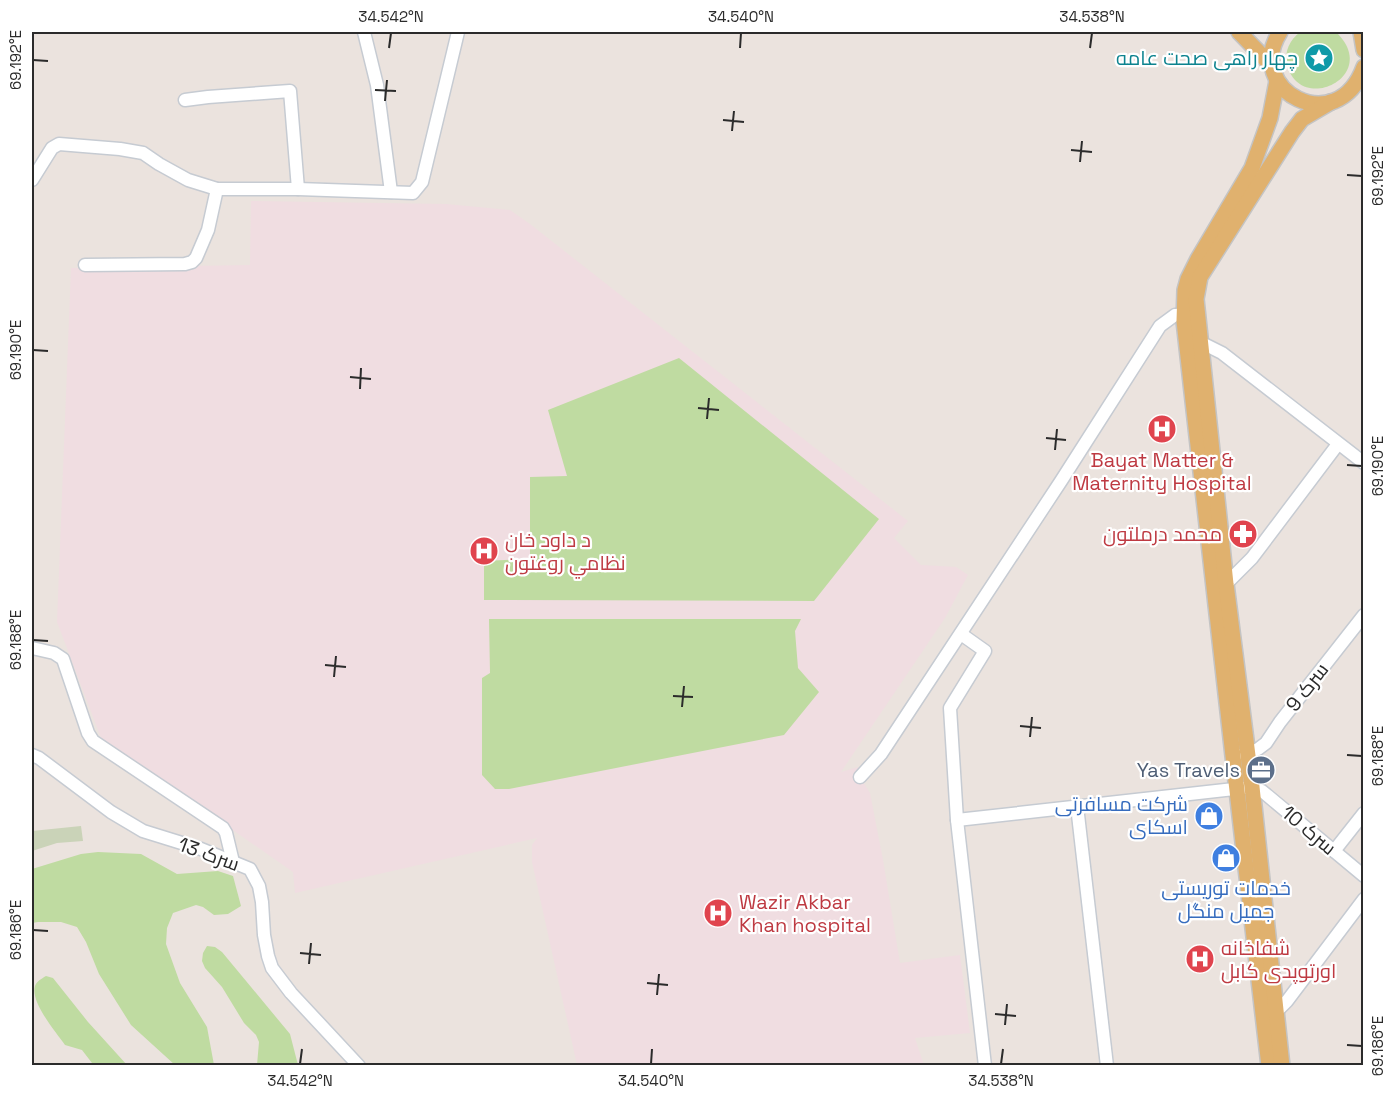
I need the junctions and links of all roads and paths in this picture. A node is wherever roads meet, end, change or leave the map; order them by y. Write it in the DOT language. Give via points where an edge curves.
graph roads {
  1 [pos="364,32"];
  2 [pos="458,32"];
  3 [pos="1239,32"];
  4 [pos="1263,32"];
  5 [pos="1280,32"];
  6 [pos="1272,60"];
  7 [pos="1364,67"];
  8 [pos="1277,81"];
  9 [pos="185,100"];
  10 [pos="1331,102"];
  11 [pos="32,180"];
  12 [pos="217,189"];
  13 [pos="298,189"];
  14 [pos="391,192"];
  15 [pos="84,266"];
  16 [pos="1191,314"];
  17 [pos="1200,342"];
  18 [pos="1338,444"];
  19 [pos="1364,464"];
  20 [pos="1220,585"];
  21 [pos="1364,615"];
  22 [pos="961,634"];
  23 [pos="32,648"];
  24 [pos="32,755"];
  25 [pos="1240,755"];
  26 [pos="860,777"];
  27 [pos="1244,788"];
  28 [pos="1077,806"];
  29 [pos="1364,813"];
  30 [pos="957,820"];
  31 [pos="1334,851"];
  32 [pos="233,862"];
  33 [pos="1364,876"];
  34 [pos="1364,899"];
  35 [pos="1269,1014"];
  36 [pos="359,1065"];
  37 [pos="985,1065"];
  38 [pos="1107,1065"];
  39 [pos="1269,1065"];
  40 [pos="1282,1065"];
  1 -- 14 [label="street" via="377,85"];
  2 -- 14 [label="street" via="423,182 413,193"];
  3 -- 6 [label="main road"];
  4 -- 6 [label="main road"];
  5 -- 6 [label="main road"];
  6 -- 8 [label="main road"];
  7 -- 10 [label="main road" via="1352,89"];
  8 -- 10 [label="main road" via="1300,101"];
  8 -- 16 [label="main road" via="1270,118 1252,168 1188,279 1185,290"];
  9 -- 13 [label="street" via="290,91"];
  10 -- 16 [label="main road" via="1302,119 1292,132 1200,277"];
  11 -- 12 [label="street" via="52,148 59,144 143,153 188,180"];
  12 -- 13 [label="street"];
  12 -- 15 [label="street" via="208,230 192,262"];
  13 -- 14 [label="street"];
  16 -- 17 [label="main road"];
  16 -- 20 [label="main road"];
  16 -- 22 [label="street" via="1175,315 1160,326"];
  17 -- 18 [label="street" via="1222,353"];
  17 -- 20 [label="main road"];
  18 -- 19 [label="street"];
  18 -- 20 [label="street" via="1252,558"];
  20 -- 25 [label="main road"];
  21 -- 25 [label="street, سرک 9" via="1266,743"];
  22 -- 26 [label="street" via="881,754"];
  22 -- 30 [label="street" via="985,651 950,708"];
  23 -- 32 [label="street" via="63,659 93,741 223,828"];
  24 -- 32 [label="street, سرک 13" via="143,831"];
  25 -- 27 [label="main road"];
  27 -- 28 [label="street"];
  27 -- 31 [label="street, سرک 10" via="1262,791"];
  27 -- 35 [label="main road"];
  28 -- 30 [label="street"];
  28 -- 38 [label="street"];
  29 -- 31 [label="street"];
  30 -- 37 [label="street"];
  31 -- 33 [label="street, سرک 10"];
  32 -- 36 [label="street, سرک 13" via="250,869 259,886 272,968"];
  34 -- 35 [label="street" via="1287,1001"];
  35 -- 39 [label="main road"];
  35 -- 40 [label="main road"];
}
